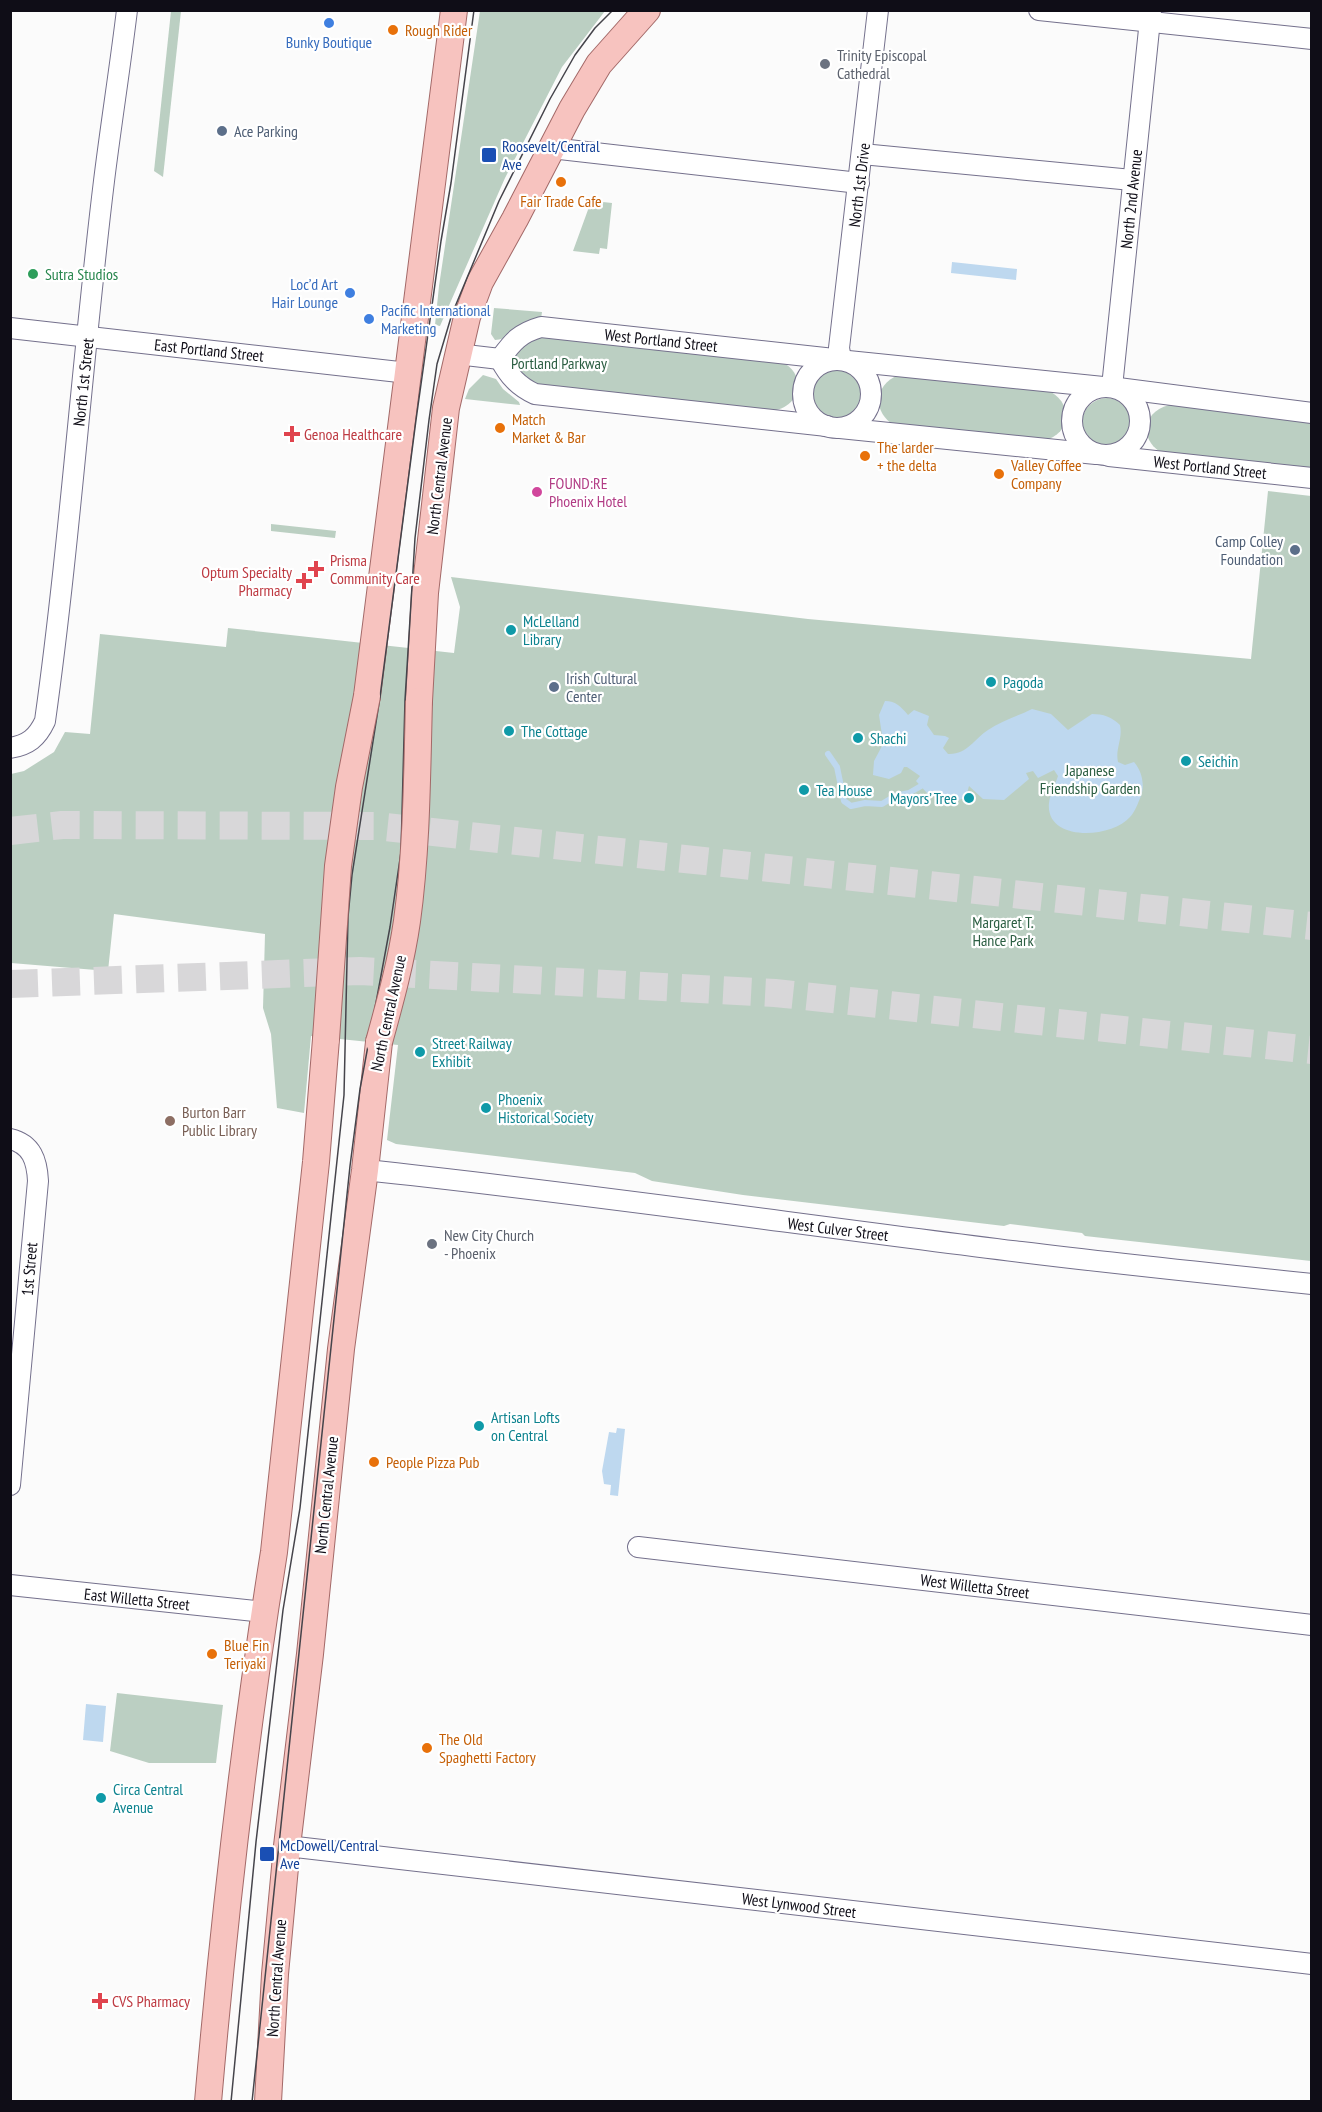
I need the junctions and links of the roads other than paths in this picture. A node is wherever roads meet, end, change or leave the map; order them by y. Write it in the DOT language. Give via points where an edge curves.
graph roads {
  1 [pos="127,10"];
  2 [pos="454,10"];
  3 [pos="647,10"];
  4 [pos="878,10"];
  5 [pos="1038,10"];
  6 [pos="1150,16"];
  7 [pos="1311,39"];
  8 [pos="551,148"];
  9 [pos="862,154"];
  10 [pos="1132,180"];
  11 [pos="859,183"];
  12 [pos="10,328"];
  13 [pos="88,337"];
  14 [pos="457,354"];
  15 [pos="501,359"];
  16 [pos="841,360"];
  17 [pos="408,373"];
  18 [pos="1111,387"];
  19 [pos="1311,413"];
  20 [pos="834,427"];
  21 [pos="1103,455"];
  22 [pos="1311,478"];
  23 [pos="18,747"];
  24 [pos="10,1139"];
  25 [pos="365,1170"];
  26 [pos="1311,1284"];
  27 [pos="10,1485"];
  28 [pos="638,1547"];
  29 [pos="10,1585"];
  30 [pos="264,1612"];
  31 [pos="1311,1625"];
  32 [pos="287,1846"];
  33 [pos="1311,1964"];
  34 [pos="208,2102"];
  35 [pos="268,2102"];
  1 -- 13 [label="street, North 1st Street"];
  2 -- 17 [label="main road"];
  3 -- 8 [label="main road, North Central Avenue" via="599,64"];
  4 -- 9 [label="street, North 1st Drive"];
  5 -- 6 [label="street"];
  6 -- 7 [label="street"];
  6 -- 10 [label="street, North 2nd Avenue"];
  8 -- 11 [label="street"];
  8 -- 14 [label="main road, North Central Avenue" via="480,282"];
  9 -- 10 [label="street"];
  9 -- 11 [label="street, North 1st Drive"];
  10 -- 18 [label="street, North 2nd Avenue"];
  11 -- 16 [label="street, North 1st Drive" via="839,348"];
  12 -- 13 [label="street, East Portland Street"];
  13 -- 17 [label="street, East Portland Street"];
  13 -- 23 [label="street, North 1st Street" via="45,721 35,738"];
  14 -- 15 [label="street"];
  14 -- 25 [label="main road, North Central Avenue, bridge" via="446,408 425,592 414,857 407,922 379,1042"];
  15 -- 16 [label="street, West Portland Street" via="525,332 541,327"];
  15 -- 20 [label="street, West Portland Street" via="517,384 535,394"];
  16 -- 18 [label="street, West Portland Street"];
  16 -- 20 [label="street" via="858,366 866,375 872,397 861,418 852,425"];
  16 -- 20 [label="street" via="823,362 813,369 803,390 808,412 816,421"];
  17 -- 30 [label="main road, bridge" via="367,696 338,866 316,1162 274,1552"];
  18 -- 19 [label="street, West Portland Street"];
  18 -- 21 [label="street, West Portland Street" via="1136,402 1141,425 1131,446"];
  18 -- 21 [label="street" via="1082,396 1072,417 1077,440 1085,449"];
  20 -- 21 [label="street, West Portland Street"];
  21 -- 22 [label="street, West Portland Street"];
  24 -- 27 [label="street, 1st Street" via="19,1141 35,1157 38,1181"];
  25 -- 26 [label="street, West Culver Street"];
  25 -- 32 [label="main road, North Central Avenue" via="341,1349"];
  28 -- 31 [label="street, West Willetta Street"];
  29 -- 30 [label="street, East Willetta Street"];
  30 -- 34 [label="main road" via="232,1860"];
  32 -- 33 [label="street, West Lynwood Street"];
  32 -- 35 [label="main road, North Central Avenue" via="273,1992"];
}
